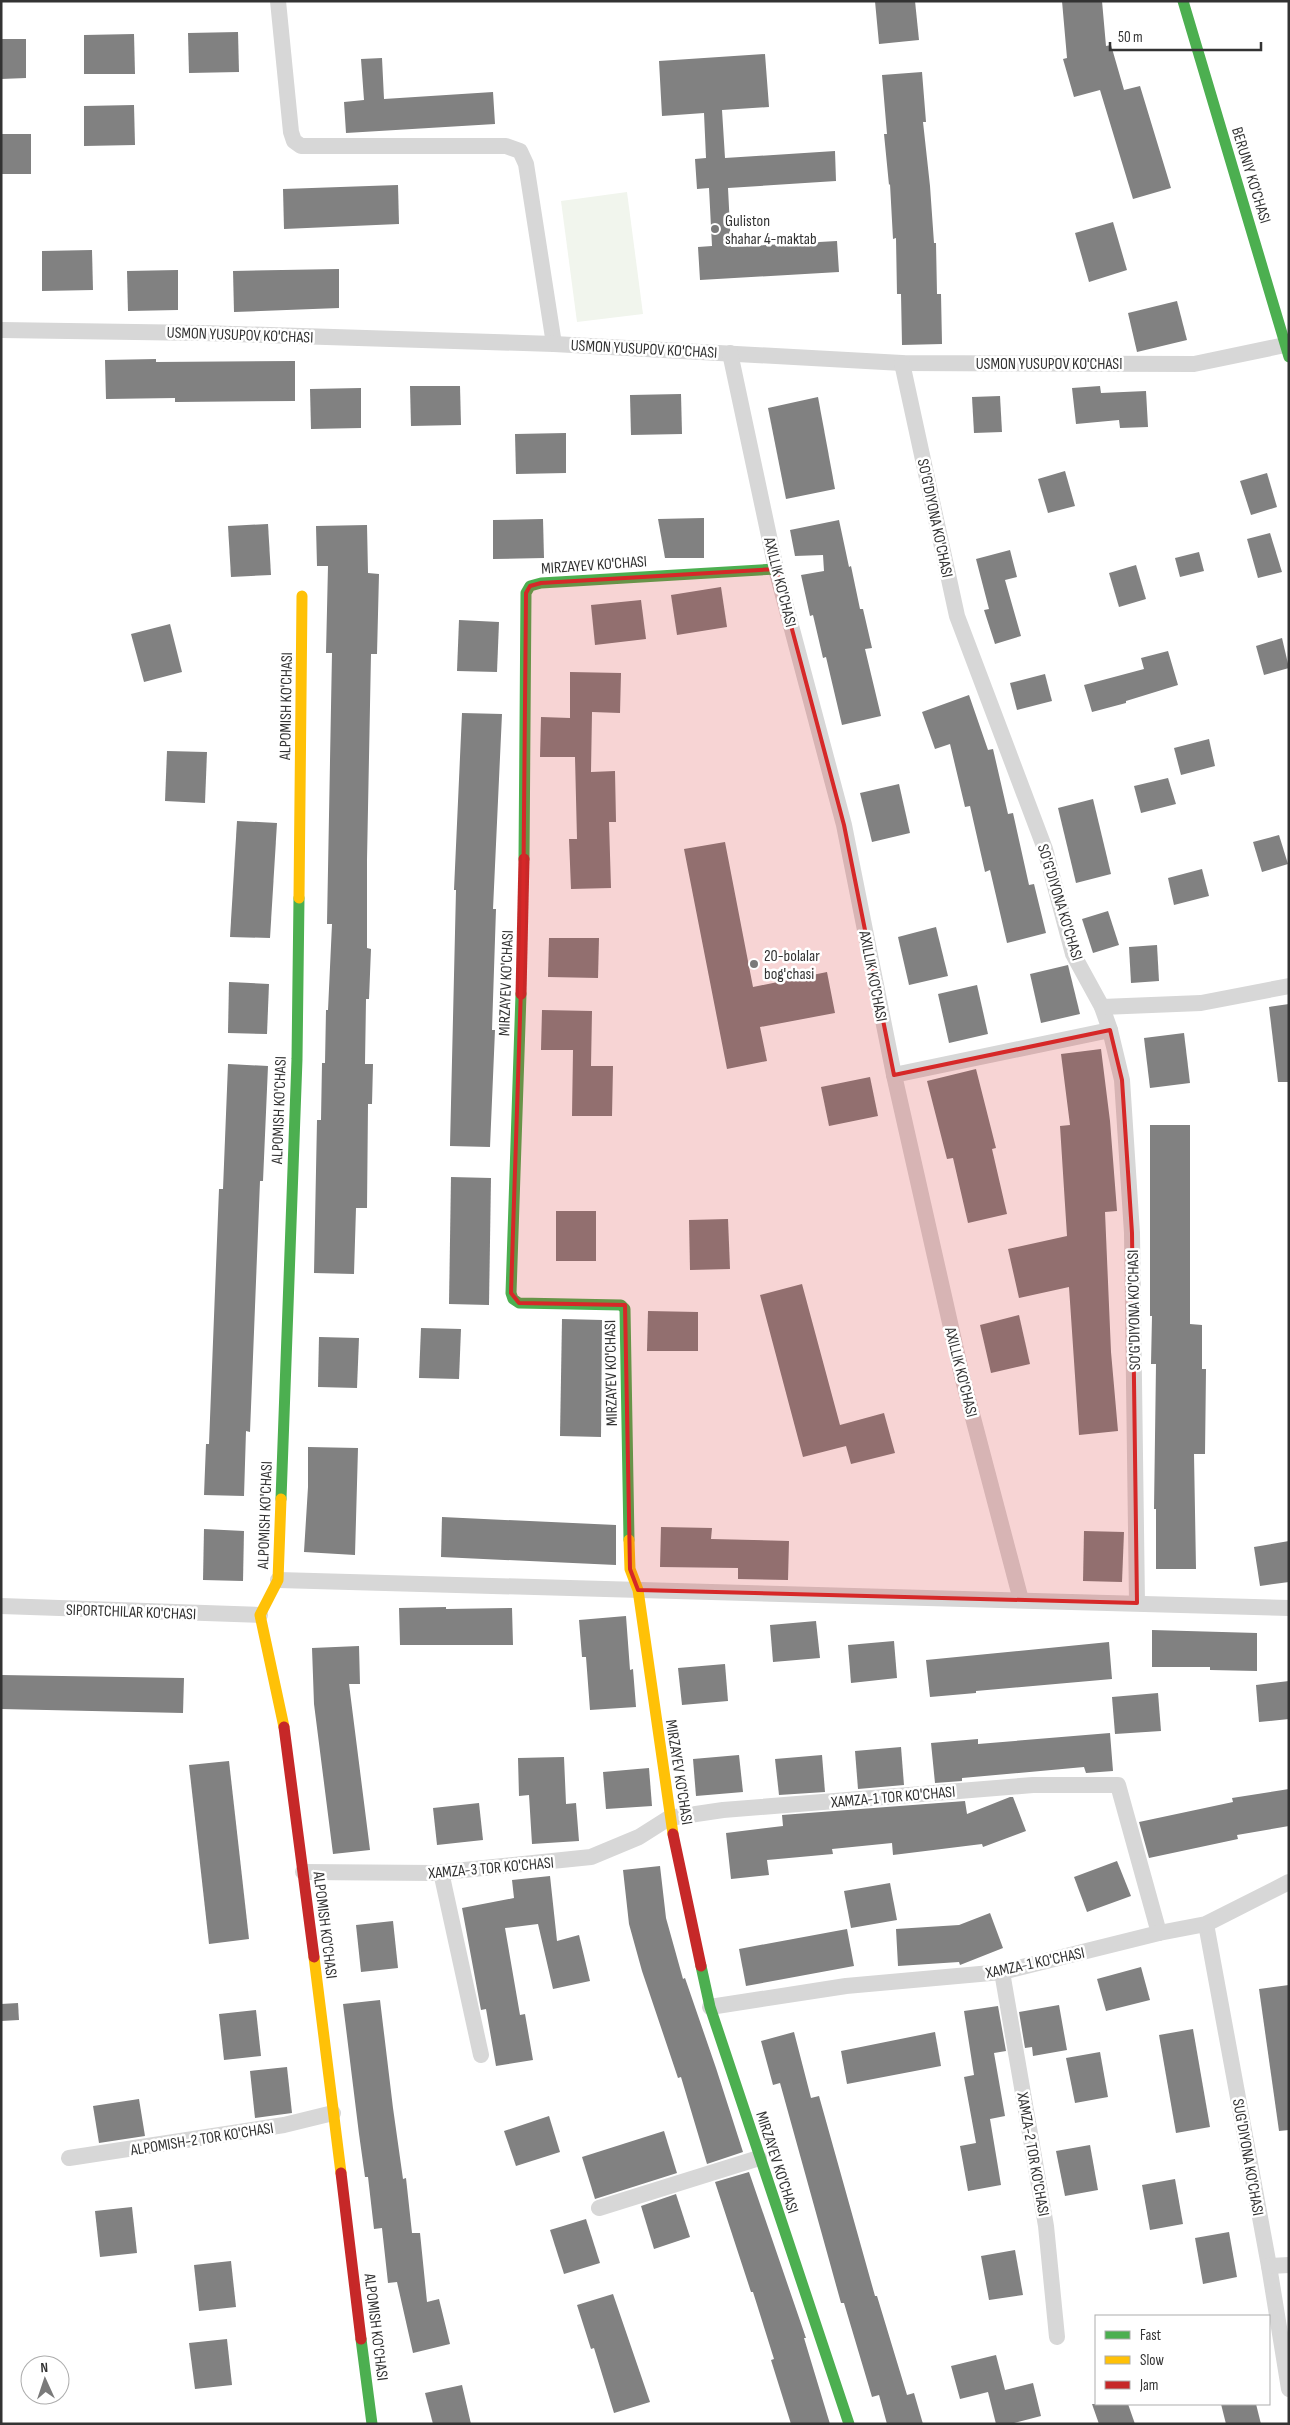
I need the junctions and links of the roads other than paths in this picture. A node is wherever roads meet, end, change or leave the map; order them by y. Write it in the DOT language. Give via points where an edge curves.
graph roads {
  1 [pos="278,1"];
  2 [pos="1183,1"];
  3 [pos="1,330"];
  4 [pos="554,344"];
  5 [pos="1287,351"];
  6 [pos="730,352"];
  7 [pos="902,363"];
  8 [pos="776,569"];
  9 [pos="302,596"];
  10 [pos="1289,986"];
  11 [pos="1102,1007"];
  12 [pos="1110,1030"];
  13 [pos="894,1075"];
  14 [pos="278,1580"];
  15 [pos="638,1590"];
  16 [pos="1020,1600"];
  17 [pos="1137,1603"];
  18 [pos="1,1606"];
  19 [pos="1289,1608"];
  20 [pos="260,1615"];
  21 [pos="670,1818"];
  22 [pos="303,1872"];
  23 [pos="442,1872"];
  24 [pos="1289,1882"];
  25 [pos="1206,1924"];
  26 [pos="1159,1933"];
  27 [pos="1002,1972"];
  28 [pos="710,2007"];
  29 [pos="481,2055"];
  30 [pos="334,2112"];
  31 [pos="69,2158"];
  32 [pos="759,2158"];
  33 [pos="599,2208"];
  34 [pos="1289,2265"];
  35 [pos="1269,2266"];
  36 [pos="1057,2337"];
  37 [pos="1289,2390"];
  38 [pos="372,2424"];
  39 [pos="849,2424"];
  1 -- 4 [label="street" via="291,132 294,141 301,146 506,146 520,151 526,164"];
  2 -- 5 [label="street, BERUNIY KO'CHASI"];
  3 -- 4 [label="street, USMON YUSUPOV KO'CHASI"];
  4 -- 6 [label="street, USMON YUSUPOV KO'CHASI"];
  5 -- 7 [label="street, USMON YUSUPOV KO'CHASI" via="1194,364"];
  6 -- 7 [label="street, USMON YUSUPOV KO'CHASI"];
  6 -- 8 [label="street, AXILLIK KO'CHASI"];
  7 -- 11 [label="street, SO'G'DIYONA KO'CHASI" via="957,616 1046,849 1073,954"];
  8 -- 13 [label="street, AXILLIK KO'CHASI" via="844,826"];
  8 -- 15 [label="street, MIRZAYEV KO'CHASI" via="541,583 530,586 526,593 523,926 511,1293 519,1303 624,1306 630,1569"];
  9 -- 14 [label="street, ALPOMISH KO'CHASI" via="296,1059"];
  10 -- 11 [label="street" via="1201,1003"];
  11 -- 12 [label="street, SO'G'DIYONA KO'CHASI"];
  12 -- 13 [label="street"];
  12 -- 17 [label="street, SO'G'DIYONA KO'CHASI" via="1122,1080 1132,1233"];
  13 -- 16 [label="street, AXILLIK KO'CHASI" via="962,1376"];
  14 -- 15 [label="street"];
  14 -- 20 [label="street, ALPOMISH KO'CHASI"];
  15 -- 16 [label="street"];
  15 -- 21 [label="street, MIRZAYEV KO'CHASI"];
  16 -- 17 [label="street"];
  17 -- 19 [label="street"];
  18 -- 20 [label="street, SIPORTCHILAR KO'CHASI"];
  20 -- 22 [label="street, ALPOMISH KO'CHASI" via="287,1742"];
  21 -- 23 [label="street, XAMZA-3 TOR KO'CHASI" via="591,1857"];
  21 -- 26 [label="street, XAMZA-1 TOR KO'CHASI" via="722,1810 1033,1785 1118,1785"];
  21 -- 28 [label="street, MIRZAYEV KO'CHASI"];
  22 -- 23 [label="street, XAMZA-3 TOR KO'CHASI"];
  22 -- 30 [label="street, ALPOMISH KO'CHASI"];
  23 -- 29 [label="street"];
  24 -- 25 [label="street, XAMZA-1 KO'CHASI"];
  25 -- 26 [label="street, XAMZA-1 KO'CHASI"];
  25 -- 35 [label="street, SUG'DIYONA KO'CHASI"];
  26 -- 27 [label="street, XAMZA-1 KO'CHASI"];
  27 -- 28 [label="street, XAMZA-1 KO'CHASI" via="846,1986"];
  27 -- 36 [label="street, XAMZA-2 TOR KO'CHASI" via="1046,2226"];
  28 -- 32 [label="street, MIRZAYEV KO'CHASI"];
  30 -- 31 [label="street, ALPOMISH-2 TOR KO'CHASI" via="284,2125"];
  30 -- 38 [label="street, ALPOMISH KO'CHASI"];
  32 -- 33 [label="street"];
  32 -- 39 [label="street, MIRZAYEV KO'CHASI"];
  34 -- 35 [label="street"];
  35 -- 37 [label="street, SUG'DIYONA KO'CHASI"];
}
